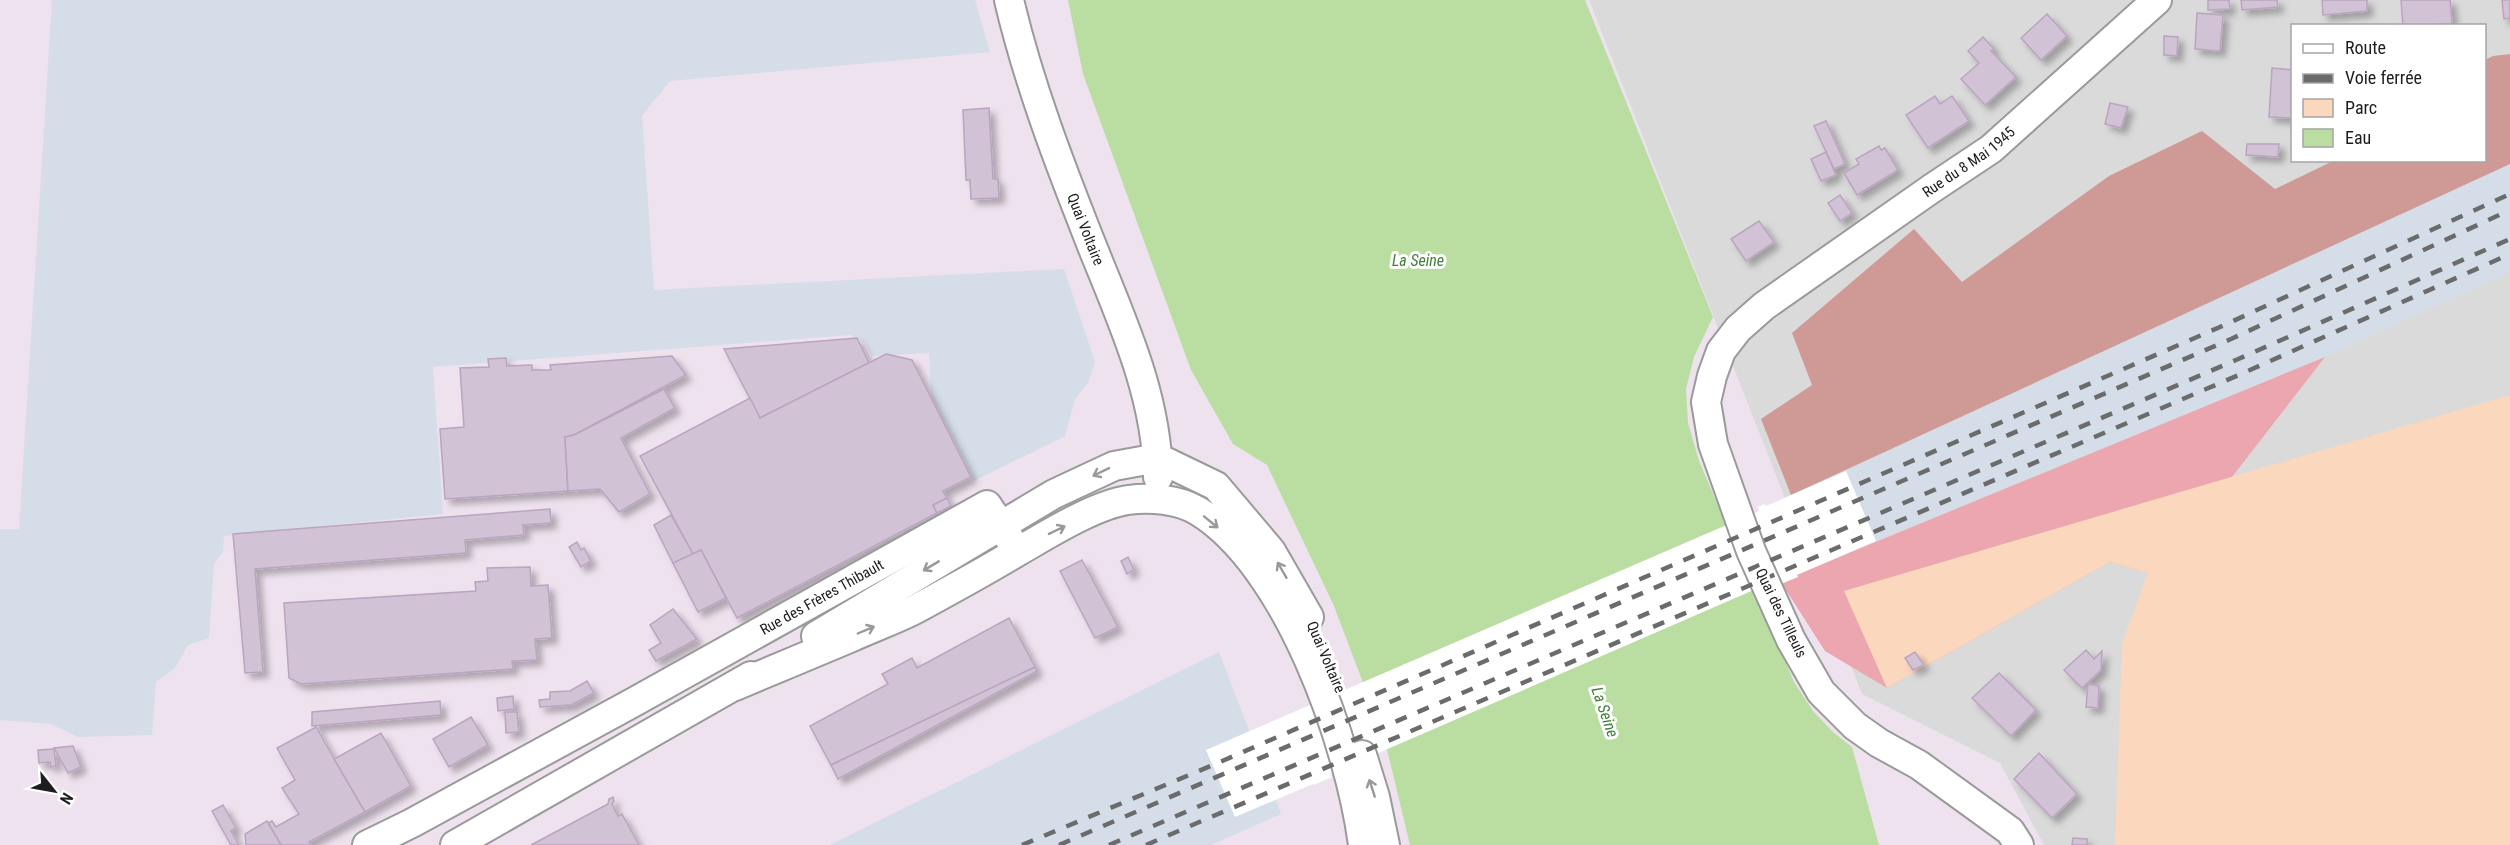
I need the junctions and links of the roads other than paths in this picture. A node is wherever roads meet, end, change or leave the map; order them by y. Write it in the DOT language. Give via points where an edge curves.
graph roads {
  1 [pos="1009,0"];
  2 [pos="2157,0"];
  3 [pos="1764,306"];
  4 [pos="1158,458"];
  5 [pos="1158,498"];
  6 [pos="1001,525"];
  7 [pos="1018,552"];
  8 [pos="735,686"];
  9 [pos="634,702"];
  10 [pos="652,732"];
  11 [pos="371,843"];
  12 [pos="455,845"];
  13 [pos="1363,845"];
  14 [pos="1385,845"];
  15 [pos="2019,845"];
  1 -- 4 [label="street, Quai Voltaire" via="1046,129 1142,371"];
  2 -- 3 [label="street, Rue du 8 Mai 1945" via="1991,149"];
  3 -- 15 [label="street, Quai des Tilleuls" via="1721,351 1706,402 1713,444 1751,551 1791,640 1821,692 1855,726 1918,765 2010,831"];
  4 -- 5 [label="street, Quai Voltaire"];
  4 -- 6 [label="street, Rue des Frères Thibault, one-way" via="1114,466"];
  14 -- 4 [label="street, Quai Voltaire, one-way" via="1375,797 1340,687 1305,610 1271,551 1216,486"];
  7 -- 5 [label="street, Rue des Frères Thibault, one-way" via="1091,513 1126,500"];
  5 -- 13 [label="street, Quai Voltaire, one-way" via="1197,510 1239,544 1282,606 1324,698 1346,761"];
  6 -- 7 [label="street, Rue des Frères Thibault"];
  6 -- 8 [label="street, Rue des Frères Thibault, one-way"];
  6 -- 9 [label="street, Rue des Frères Thibault" via="987,505"];
  8 -- 7 [label="street, Rue des Frères Thibault, one-way" via="911,611"];
  8 -- 10 [label="street, Rue des Frères Thibault"];
  9 -- 10 [label="street"];
  9 -- 11 [label="street, Rue des Frères Thibault"];
  10 -- 12 [label="street, Rue des Frères Thibault"];
}
